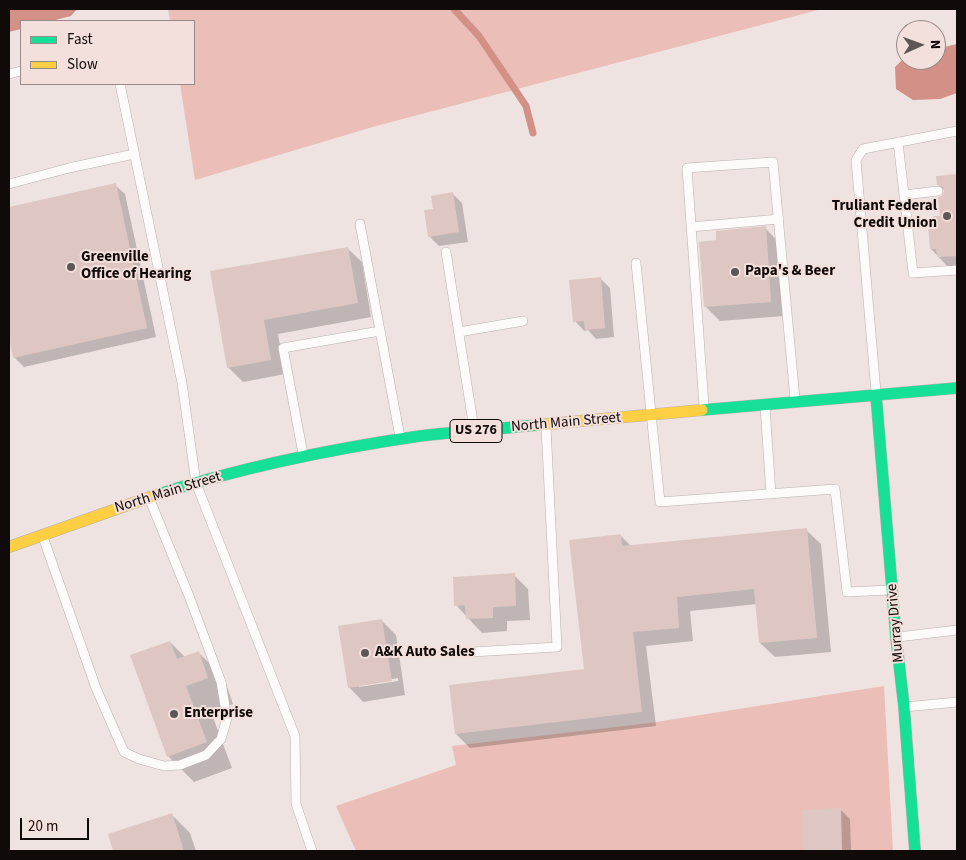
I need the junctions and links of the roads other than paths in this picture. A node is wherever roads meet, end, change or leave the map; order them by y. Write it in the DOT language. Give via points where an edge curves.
graph roads {
  1 [pos="120,85"];
  2 [pos="957,131"];
  3 [pos="898,142"];
  4 [pos="134,154"];
  5 [pos="9,184"];
  6 [pos="938,191"];
  7 [pos="904,195"];
  8 [pos="779,219"];
  9 [pos="360,224"];
  10 [pos="691,227"];
  11 [pos="446,252"];
  12 [pos="636,263"];
  13 [pos="957,270"];
  14 [pos="524,321"];
  15 [pos="380,331"];
  16 [pos="459,332"];
  17 [pos="957,388"];
  18 [pos="876,394"];
  19 [pos="796,402"];
  20 [pos="764,405"];
  21 [pos="704,410"];
  22 [pos="651,414"];
  23 [pos="546,424"];
  24 [pos="474,431"];
  25 [pos="400,440"];
  26 [pos="303,457"];
  27 [pos="196,483"];
  28 [pos="771,494"];
  29 [pos="149,497"];
  30 [pos="42,535"];
  31 [pos="10,544"];
  32 [pos="892,590"];
  33 [pos="957,630"];
  34 [pos="896,637"];
  35 [pos="472,652"];
  36 [pos="957,702"];
  37 [pos="904,707"];
  38 [pos="312,851"];
  39 [pos="915,851"];
  1 -- 4 [label="lane"];
  2 -- 3 [label="lane"];
  3 -- 7 [label="lane"];
  3 -- 18 [label="lane" via="863,148 856,160"];
  4 -- 5 [label="lane"];
  4 -- 27 [label="lane" via="182,383"];
  6 -- 7 [label="lane"];
  7 -- 13 [label="lane" via="913,274"];
  8 -- 10 [label="lane"];
  8 -- 10 [label="lane" via="773,162 687,168"];
  8 -- 19 [label="lane"];
  9 -- 15 [label="lane"];
  10 -- 21 [label="lane"];
  11 -- 16 [label="lane"];
  12 -- 22 [label="lane"];
  14 -- 16 [label="lane"];
  15 -- 25 [label="lane"];
  15 -- 26 [label="lane" via="282,348"];
  16 -- 24 [label="lane"];
  17 -- 18 [label="main road, North Main Street / US 276"];
  18 -- 19 [label="main road, North Main Street / US 276"];
  18 -- 32 [label="main road, Murray Drive"];
  19 -- 20 [label="main road, North Main Street / US 276"];
  20 -- 21 [label="main road, North Main Street / US 276"];
  20 -- 28 [label="lane"];
  21 -- 22 [label="main road, North Main Street / US 276"];
  22 -- 23 [label="main road, North Main Street / US 276"];
  22 -- 28 [label="lane" via="660,502"];
  23 -- 24 [label="main road, North Main Street / US 276"];
  23 -- 35 [label="lane" via="557,647"];
  24 -- 25 [label="main road, North Main Street / US 276"];
  25 -- 26 [label="main road, North Main Street / US 276"];
  26 -- 27 [label="main road, North Main Street / US 276"];
  27 -- 29 [label="main road, North Main Street / US 276"];
  27 -- 38 [label="lane" via="294,736 296,804"];
  28 -- 32 [label="lane" via="834,489 847,592"];
  29 -- 30 [label="main road, North Main Street / US 276"];
  29 -- 30 [label="lane" via="206,640 221,682 228,718 221,738 206,755 180,765 164,766 124,752 96,688"];
  30 -- 31 [label="main road, North Main Street / US 276"];
  32 -- 34 [label="main road, Murray Drive"];
  33 -- 34 [label="lane"];
  34 -- 37 [label="main road, Murray Drive"];
  36 -- 37 [label="lane"];
  37 -- 39 [label="main road, Murray Drive"];
}
